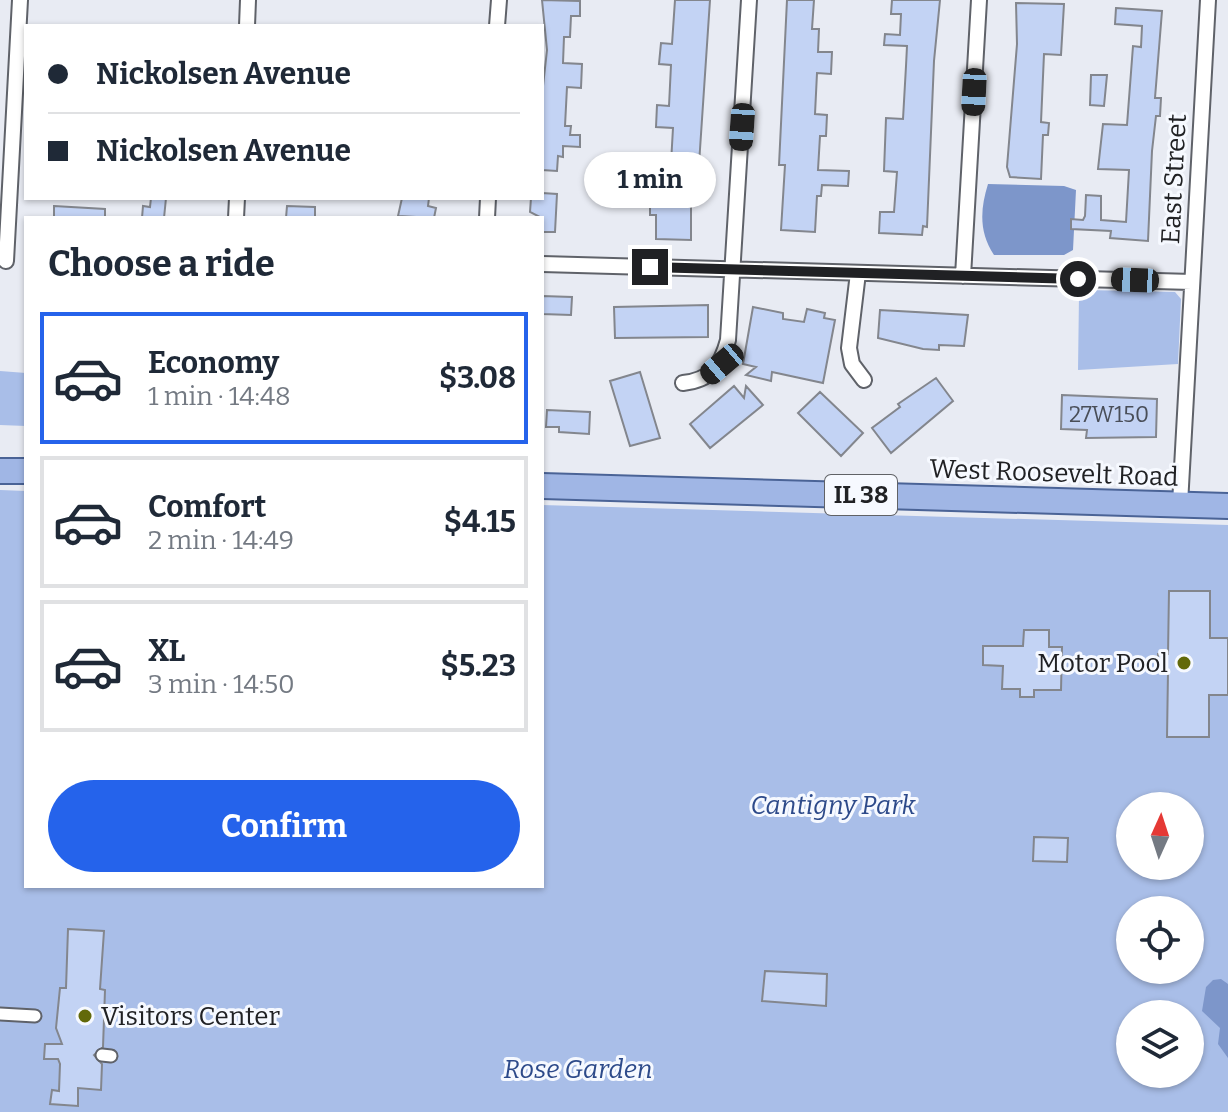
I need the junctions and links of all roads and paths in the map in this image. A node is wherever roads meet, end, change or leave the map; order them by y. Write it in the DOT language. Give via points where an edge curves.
graph roads {
  1 [pos="20,0"];
  2 [pos="248,0"];
  3 [pos="499,0"];
  4 [pos="749,0"];
  5 [pos="979,0"];
  6 [pos="1208,0"];
  7 [pos="247,24"];
  8 [pos="497,24"];
  9 [pos="6,261"];
  10 [pos="544,264"];
  11 [pos="734,270"];
  12 [pos="858,273"];
  13 [pos="963,276"];
  14 [pos="1192,282"];
  15 [pos="864,380"];
  16 [pos="683,383"];
  17 [pos="0,471"];
  18 [pos="24,471"];
  19 [pos="544,486"];
  20 [pos="1180,504"];
  21 [pos="1228,506"];
  22 [pos="0,1014"];
  23 [pos="35,1016"];
  1 -- 9 [label="street"];
  2 -- 7 [label="street"];
  3 -- 8 [label="street"];
  4 -- 11 [label="street"];
  5 -- 13 [label="street"];
  6 -- 14 [label="street, East Street"];
  10 -- 11 [label="street"];
  11 -- 12 [label="street"];
  11 -- 16 [label="street" via="722,364 702,381"];
  12 -- 13 [label="street"];
  12 -- 15 [label="street" via="849,348 852,364"];
  13 -- 14 [label="street"];
  14 -- 20 [label="street, East Street"];
  17 -- 18 [label="main road"];
  19 -- 20 [label="main road, West Roosevelt Road / IL 38"];
  20 -- 21 [label="main road, West Roosevelt Road / IL 38"];
  22 -- 23 [label="street"];
}
